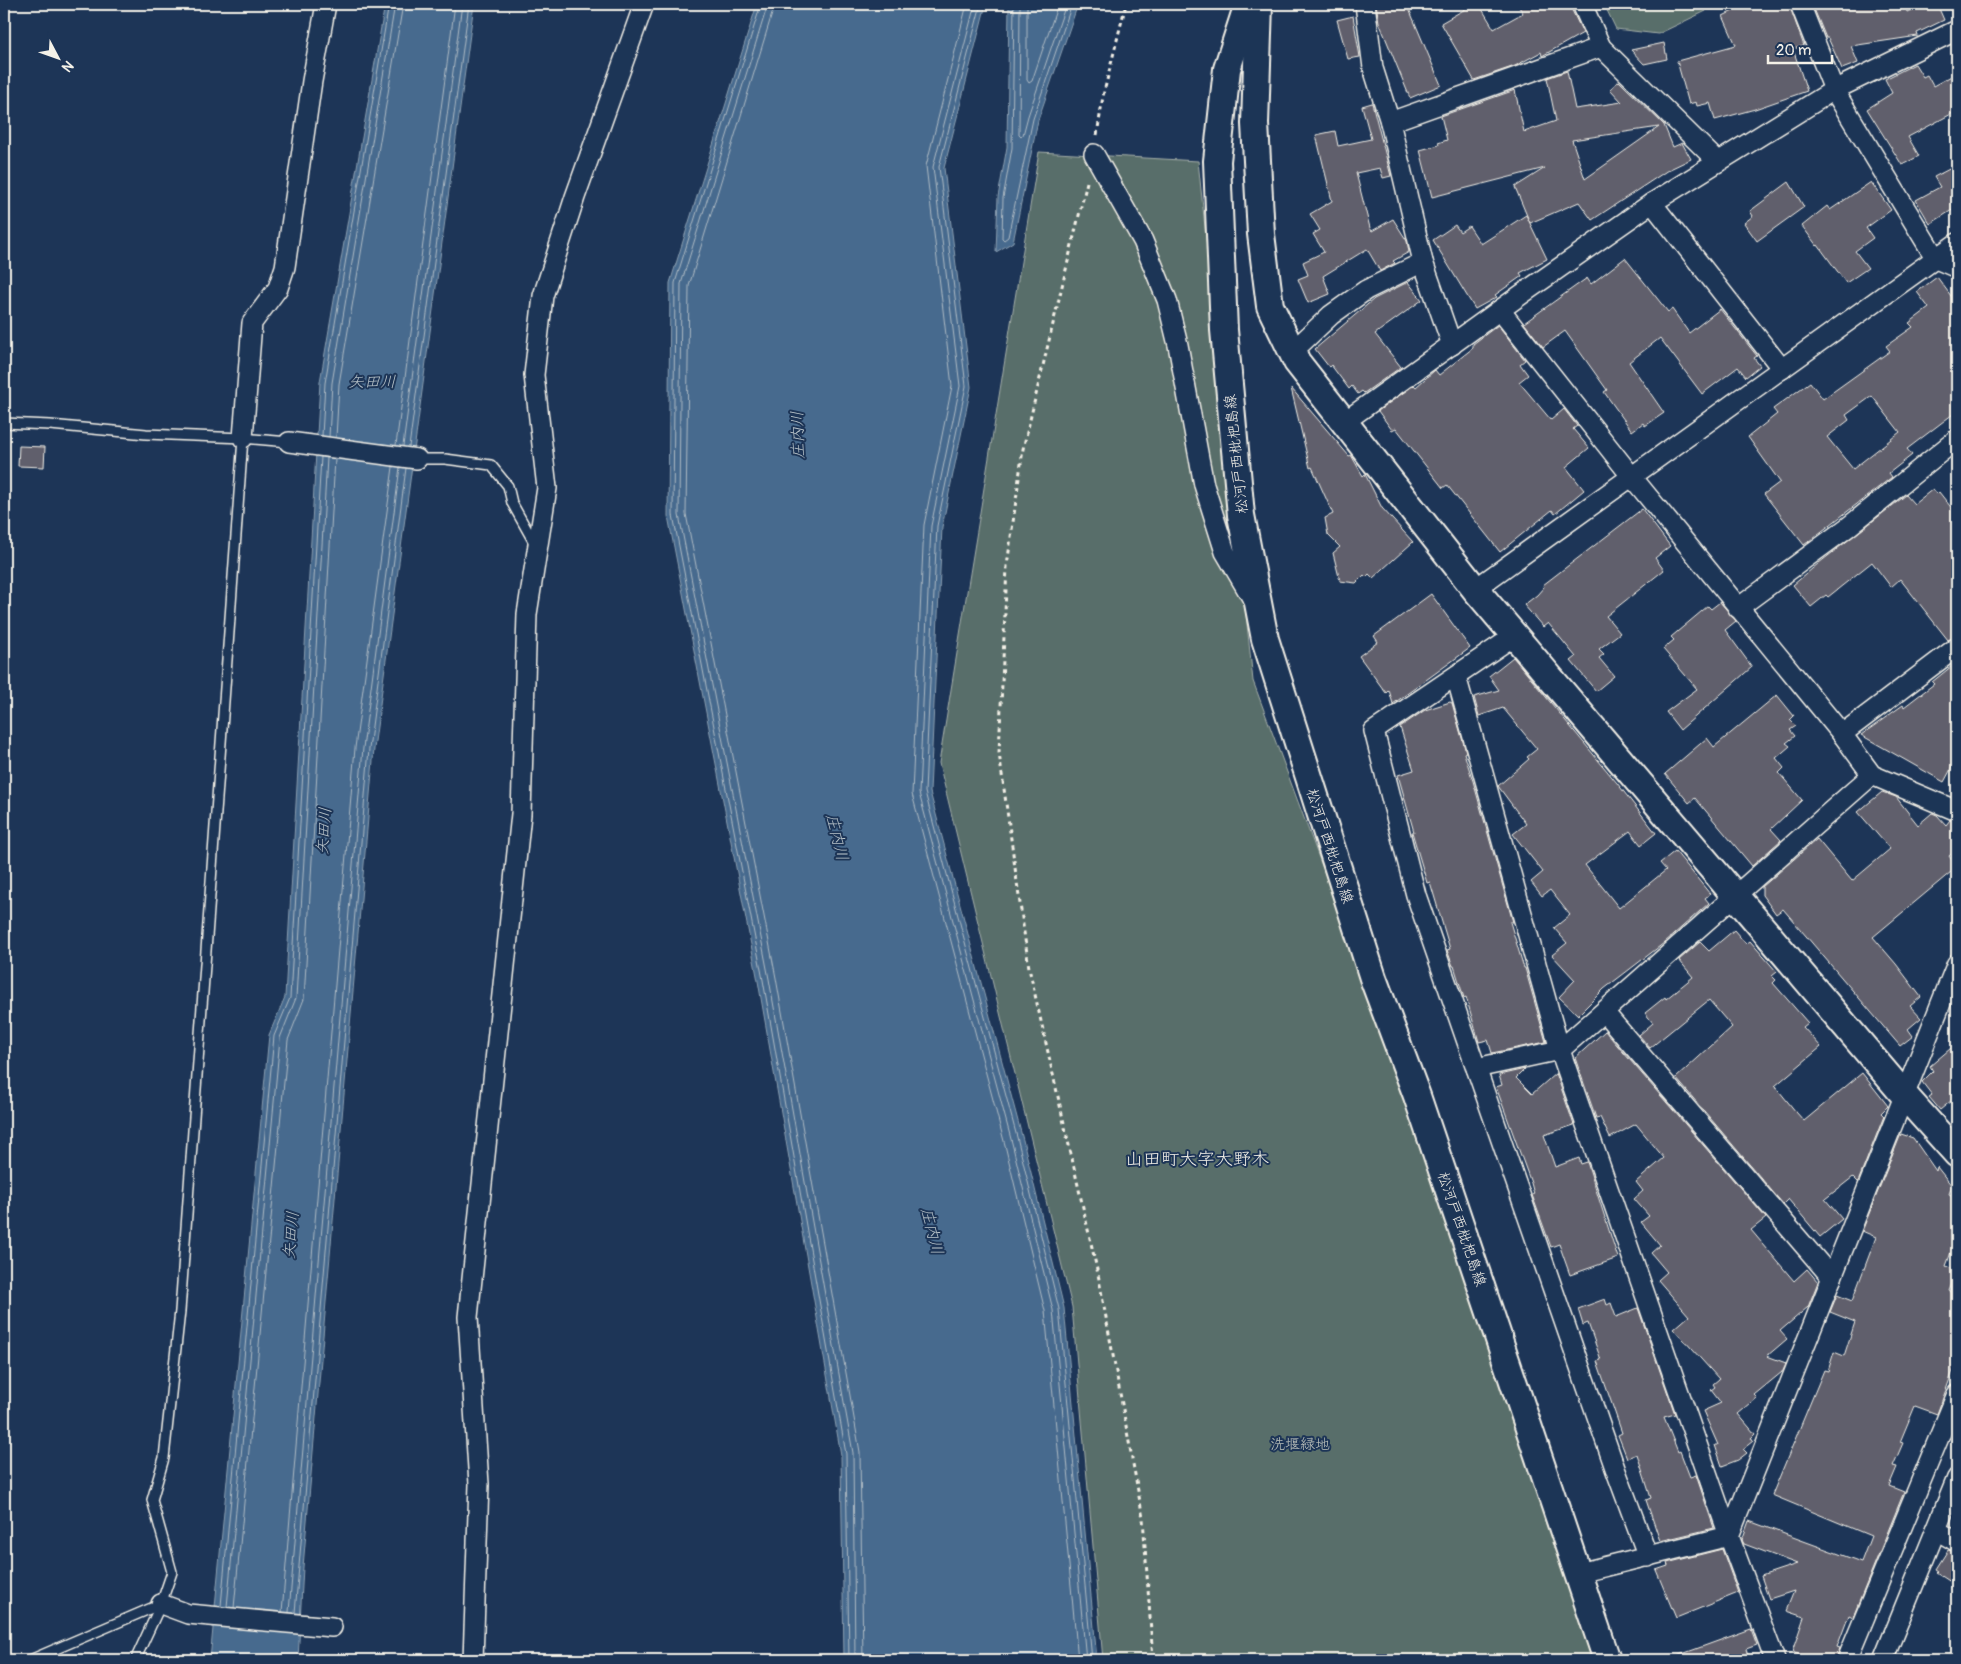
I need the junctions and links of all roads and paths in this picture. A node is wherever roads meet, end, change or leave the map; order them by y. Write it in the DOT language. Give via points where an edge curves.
graph roads {
  1 [pos="326,4"];
  2 [pos="644,4"];
  3 [pos="1126,4"];
  4 [pos="1248,4"];
  5 [pos="1259,4"];
  6 [pos="1365,4"];
  7 [pos="1582,4"];
  8 [pos="1800,4"];
  9 [pos="1957,30"];
  10 [pos="1601,47"];
  11 [pos="1834,90"];
  12 [pos="1390,122"];
  13 [pos="1094,154"];
  14 [pos="1718,162"];
  15 [pos="1652,203"];
  16 [pos="1957,243"];
  17 [pos="1936,259"];
  18 [pos="1423,262"];
  19 [pos="1957,268"];
  20 [pos="1500,310"];
  21 [pos="1452,344"];
  22 [pos="1292,352"];
  23 [pos="1782,370"];
  24 [pos="1344,422"];
  25 [pos="4,423"];
  26 [pos="242,438"];
  27 [pos="1957,439"];
  28 [pos="289,442"];
  29 [pos="417,459"];
  30 [pos="1632,477"];
  31 [pos="538,549"];
  32 [pos="1475,589"];
  33 [pos="1738,608"];
  34 [pos="1259,609"];
  35 [pos="1514,636"];
  36 [pos="1957,647"];
  37 [pos="1456,676"];
  38 [pos="1842,734"];
  39 [pos="1872,775"];
  40 [pos="1957,811"];
  41 [pos="1735,896"];
  42 [pos="1957,963"];
  43 [pos="1604,1012"];
  44 [pos="1560,1050"];
  45 [pos="1476,1068"];
  46 [pos="1904,1096"];
  47 [pos="1957,1154"];
  48 [pos="1832,1278"];
  49 [pos="1957,1394"];
  50 [pos="1957,1478"];
  51 [pos="1936,1530"];
  52 [pos="1728,1536"];
  53 [pos="1957,1542"];
  54 [pos="1648,1557"];
  55 [pos="1579,1574"];
  56 [pos="161,1604"];
  57 [pos="332,1627"];
  58 [pos="30,1660"];
  59 [pos="138,1660"];
  60 [pos="473,1660"];
  61 [pos="1153,1660"];
  62 [pos="1607,1660"];
  63 [pos="1775,1660"];
  64 [pos="1847,1660"];
  65 [pos="1883,1660"];
  1 -- 26 [label="street" via="282,280 252,323"];
  2 -- 31 [label="street" via="543,296 534,375 547,488"];
  3 -- 13 [label="path" via="1103,96"];
  4 -- 34 [label="main road, 松河戸西枇杷島線" via="1227,69 1218,161 1224,330 1241,515"];
  5 -- 22 [label="main road" via="1255,124 1261,234 1270,306"];
  6 -- 12 [label="street" via="1373,68"];
  7 -- 10 [label="street"];
  8 -- 11 [label="street"];
  9 -- 11 [label="street"];
  10 -- 12 [label="street"];
  10 -- 14 [label="street"];
  11 -- 14 [label="street"];
  11 -- 17 [label="street"];
  12 -- 18 [label="street"];
  13 -- 34 [label="street" via="1142,241 1167,300 1204,485 1225,552"];
  13 -- 61 [label="path" via="1023,449 1007,566 999,753 1029,968 1098,1274 1143,1518"];
  14 -- 15 [label="street"];
  15 -- 20 [label="street"];
  15 -- 23 [label="street"];
  16 -- 17 [label="street"];
  17 -- 19 [label="street"];
  17 -- 23 [label="street"];
  18 -- 21 [label="street"];
  18 -- 22 [label="street" via="1366,290 1331,315"];
  20 -- 21 [label="street"];
  20 -- 30 [label="street"];
  21 -- 24 [label="street"];
  22 -- 24 [label="main road"];
  23 -- 30 [label="street"];
  24 -- 32 [label="main road"];
  25 -- 26 [label="lane"];
  26 -- 28 [label="lane"];
  26 -- 56 [label="lane" via="180,1311 164,1458 152,1500 172,1572"];
  27 -- 33 [label="street" via="1848,527"];
  28 -- 29 [label="street"];
  29 -- 31 [label="lane" via="491,465 508,486 512,503"];
  30 -- 32 [label="street"];
  30 -- 33 [label="street"];
  31 -- 60 [label="street" via="527,614 521,814 468,1317 479,1484"];
  32 -- 35 [label="main road"];
  33 -- 38 [label="street"];
  34 -- 55 [label="main road, 松河戸西枇杷島線" via="1264,639 1373,978 1417,1096"];
  35 -- 37 [label="street"];
  35 -- 41 [label="main road"];
  36 -- 38 [label="street"];
  37 -- 44 [label="street"];
  37 -- 45 [label="street" via="1374,731 1416,895"];
  38 -- 39 [label="street"];
  39 -- 40 [label="street"];
  39 -- 41 [label="street"];
  41 -- 43 [label="street"];
  41 -- 46 [label="main road"];
  42 -- 46 [label="street"];
  43 -- 44 [label="street"];
  43 -- 48 [label="street"];
  44 -- 45 [label="street"];
  44 -- 52 [label="street"];
  45 -- 54 [label="street"];
  46 -- 47 [label="main road"];
  46 -- 48 [label="street"];
  48 -- 52 [label="street"];
  49 -- 64 [label="street"];
  50 -- 51 [label="street"];
  51 -- 53 [label="street"];
  51 -- 65 [label="street"];
  52 -- 54 [label="street"];
  52 -- 63 [label="street"];
  54 -- 55 [label="street"];
  55 -- 62 [label="main road, 松河戸西枇杷島線"];
  56 -- 57 [label="street" via="188,1614"];
  56 -- 58 [label="lane"];
  56 -- 59 [label="lane"];
}
